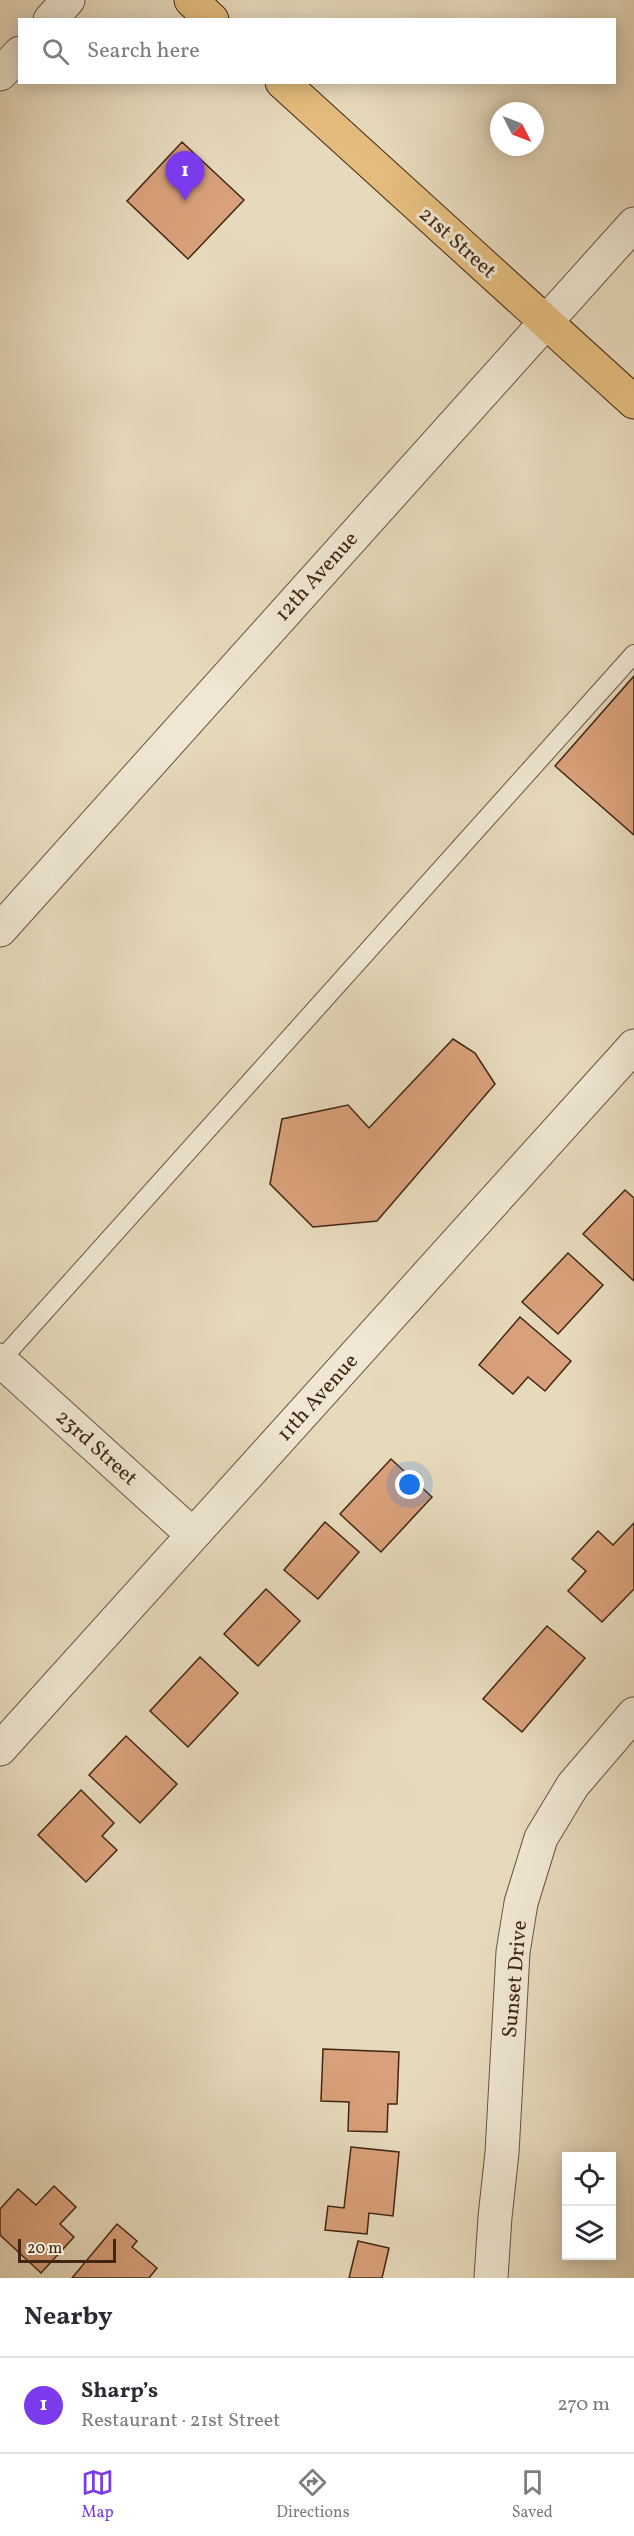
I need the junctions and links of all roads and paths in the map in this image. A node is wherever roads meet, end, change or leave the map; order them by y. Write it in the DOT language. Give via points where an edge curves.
graph roads {
  1 [pos="68,0"];
  2 [pos="191,0"];
  3 [pos="52,18"];
  4 [pos="210,18"];
  5 [pos="18,55"];
  6 [pos="0,74"];
  7 [pos="284,84"];
  8 [pos="634,224"];
  9 [pos="546,321"];
  10 [pos="634,402"];
  11 [pos="634,654"];
  12 [pos="0,930"];
  13 [pos="634,1046"];
  14 [pos="0,1360"];
  15 [pos="193,1535"];
  16 [pos="634,1713"];
  17 [pos="0,1749"];
  18 [pos="491,2278"];
  1 -- 3 [label="street"];
  2 -- 4 [label="main road"];
  5 -- 6 [label="street"];
  7 -- 9 [label="main road, 21st Street"];
  8 -- 9 [label="street, 12th Avenue"];
  9 -- 10 [label="main road, 21st Street"];
  9 -- 12 [label="street, 12th Avenue"];
  11 -- 14 [label="lane"];
  13 -- 15 [label="street, 11th Avenue"];
  14 -- 15 [label="street, 23rd Street"];
  15 -- 17 [label="street, 11th Avenue"];
  16 -- 18 [label="street, Sunset Drive" via="573,1785 541,1838 521,1903 513,1952"];
}
